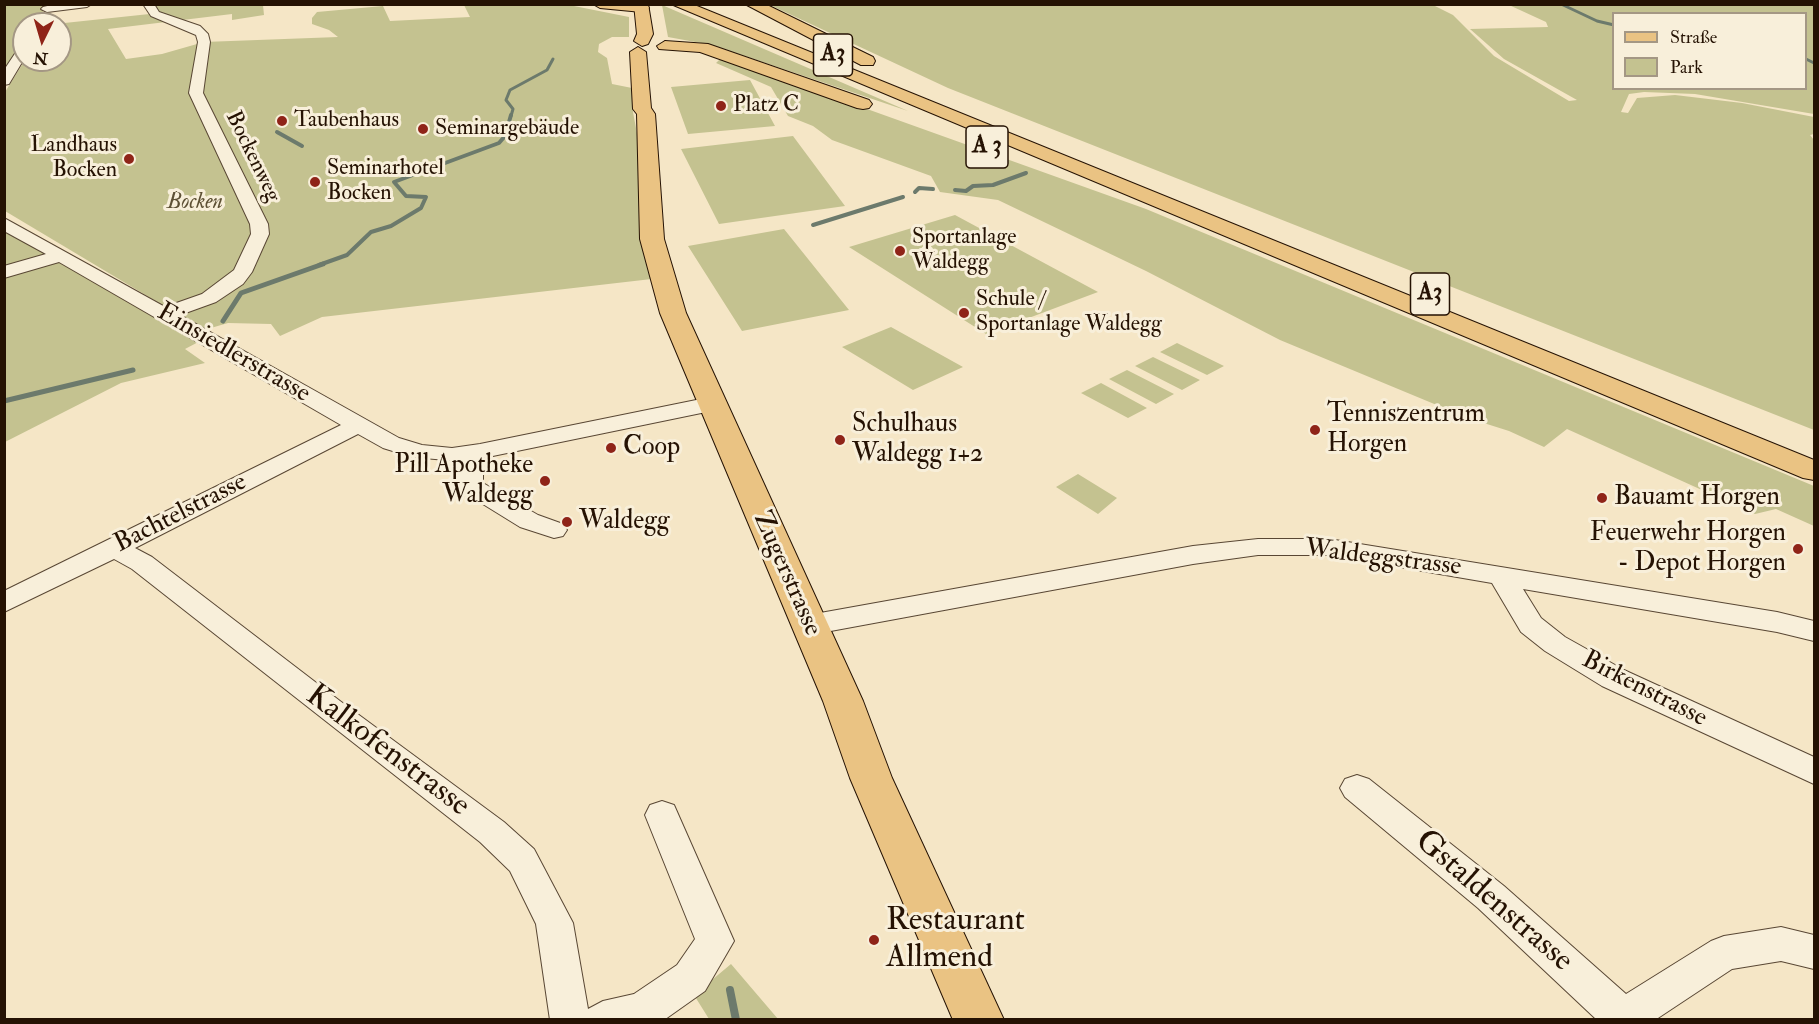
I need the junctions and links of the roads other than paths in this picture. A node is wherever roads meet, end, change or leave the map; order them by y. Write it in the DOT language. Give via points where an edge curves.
graph roads {
  1 [pos="87,4"];
  2 [pos="148,4"];
  3 [pos="600,4"];
  4 [pos="678,4"];
  5 [pos="705,4"];
  6 [pos="752,4"];
  7 [pos="645,6"];
  8 [pos="47,10"];
  9 [pos="652,46"];
  10 [pos="878,66"];
  11 [pos="12,68"];
  12 [pos="4,81"];
  13 [pos="909,81"];
  14 [pos="960,106"];
  15 [pos="878,109"];
  16 [pos="910,120"];
  17 [pos="4,223"];
  18 [pos="61,256"];
  19 [pos="1293,257"];
  20 [pos="4,272"];
  21 [pos="163,314"];
  22 [pos="711,404"];
  23 [pos="358,425"];
  24 [pos="1815,448"];
  25 [pos="471,453"];
  26 [pos="1815,471"];
  27 [pos="554,530"];
  28 [pos="114,547"];
  29 [pos="1501,575"];
  30 [pos="4,603"];
  31 [pos="808,625"];
  32 [pos="1815,631"];
  33 [pos="1815,771"];
  34 [pos="1357,788"];
  35 [pos="662,815"];
  36 [pos="1815,952"];
  37 [pos="1625,1018"];
  38 [pos="570,1020"];
  39 [pos="603,1020"];
  40 [pos="979,1020"];
  1 -- 8 [label="street"];
  2 -- 21 [label="street, Bockenweg" via="155,14 202,34 196,93 260,224 260,234 236,280 209,298"];
  3 -- 7 [label="main road"];
  4 -- 19 [label="main road, A3"];
  5 -- 14 [label="main road, A3"];
  6 -- 10 [label="main road"];
  7 -- 9 [label="main road, Zugerstrasse" via="645,34"];
  9 -- 15 [label="main road" via="702,46"];
  9 -- 22 [label="main road, Zugerstrasse" via="642,109 646,114 652,239 673,313"];
  11 -- 12 [label="street"];
  13 -- 14 [label="main road"];
  14 -- 24 [label="main road, A3"];
  16 -- 19 [label="main road, A 3"];
  17 -- 18 [label="street, Einsiedlerstrasse"];
  18 -- 20 [label="street"];
  18 -- 21 [label="street, Einsiedlerstrasse"];
  19 -- 26 [label="main road, A3"];
  21 -- 23 [label="street, Einsiedlerstrasse"];
  22 -- 25 [label="street, Einsiedlerstrasse"];
  22 -- 31 [label="main road, Zugerstrasse"];
  23 -- 25 [label="street, Einsiedlerstrasse" via="391,443 420,452"];
  23 -- 28 [label="street, Bachtelstrasse"];
  25 -- 27 [label="street" via="469,481 474,488 530,521"];
  28 -- 30 [label="street, Bachtelstrasse"];
  28 -- 38 [label="street, Kalkofenstrasse" via="142,563 492,832 522,860 554,923"];
  29 -- 31 [label="street, Waldeggstrasse" via="1329,547 1258,547 1193,555"];
  29 -- 32 [label="street, Waldeggstrasse"];
  29 -- 33 [label="street, Birkenstrasse" via="1531,625 1555,644 1613,678"];
  31 -- 40 [label="main road, Zugerstrasse"];
  34 -- 37 [label="street, Gstaldenstrasse" via="1491,897"];
  35 -- 39 [label="street" via="715,941 691,978 643,1011"];
  36 -- 37 [label="street" via="1781,944 1724,953"];
}
